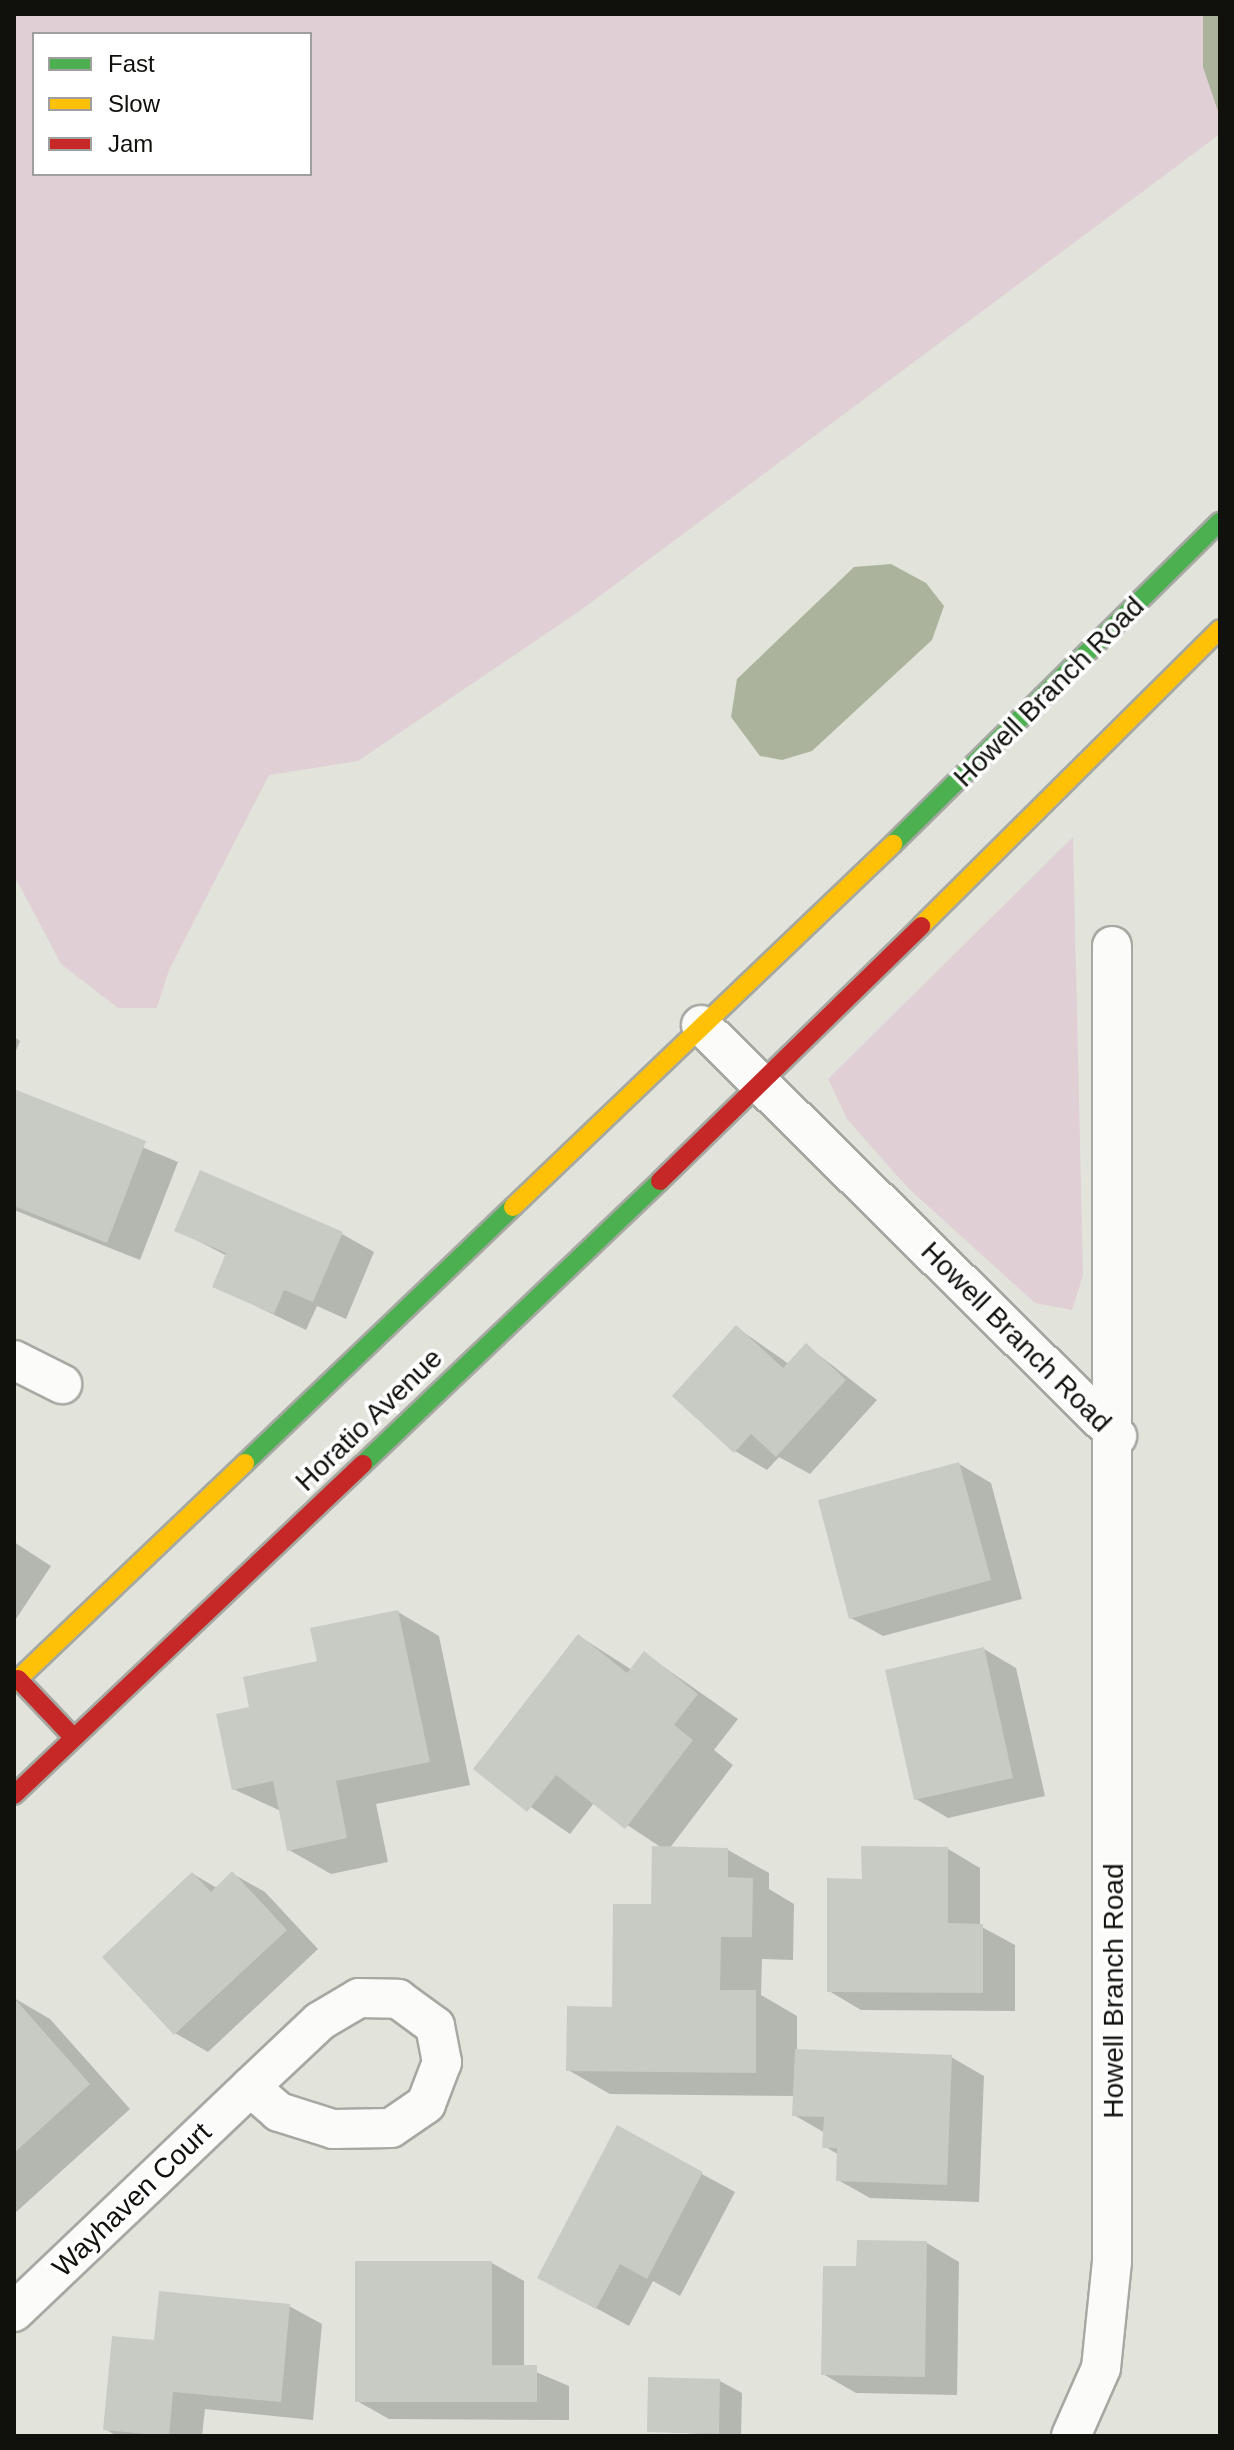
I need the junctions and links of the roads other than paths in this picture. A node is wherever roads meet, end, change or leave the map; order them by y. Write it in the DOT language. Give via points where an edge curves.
graph roads {
  1 [pos="1220,522"];
  2 [pos="1220,629"];
  3 [pos="1112,946"];
  4 [pos="701,1025"];
  5 [pos="762,1085"];
  6 [pos="14,1360"];
  7 [pos="62,1384"];
  8 [pos="1117,1436"];
  9 [pos="16,1681"];
  10 [pos="74,1738"];
  11 [pos="14,1795"];
  12 [pos="250,2087"];
  13 [pos="14,2312"];
  14 [pos="1071,2436"];
  1 -- 4 [label="main road, Howell Branch Road"];
  2 -- 5 [label="main road"];
  3 -- 8 [label="street"];
  4 -- 5 [label="street, Howell Branch Road"];
  4 -- 9 [label="main road, Horatio Avenue"];
  5 -- 8 [label="street, Howell Branch Road"];
  5 -- 10 [label="main road, Horatio Avenue"];
  6 -- 7 [label="street"];
  8 -- 14 [label="street, Howell Branch Road" via="1112,2262 1101,2368"];
  9 -- 10 [label="main road"];
  10 -- 11 [label="main road, Horatio Avenue"];
  12 -- 12 [label="street, Wayhaven Court" via="320,2021 359,1998 398,1999 435,2026 442,2062 426,2104 391,2128 333,2129 279,2112"];
  12 -- 13 [label="street, Wayhaven Court"];
}
